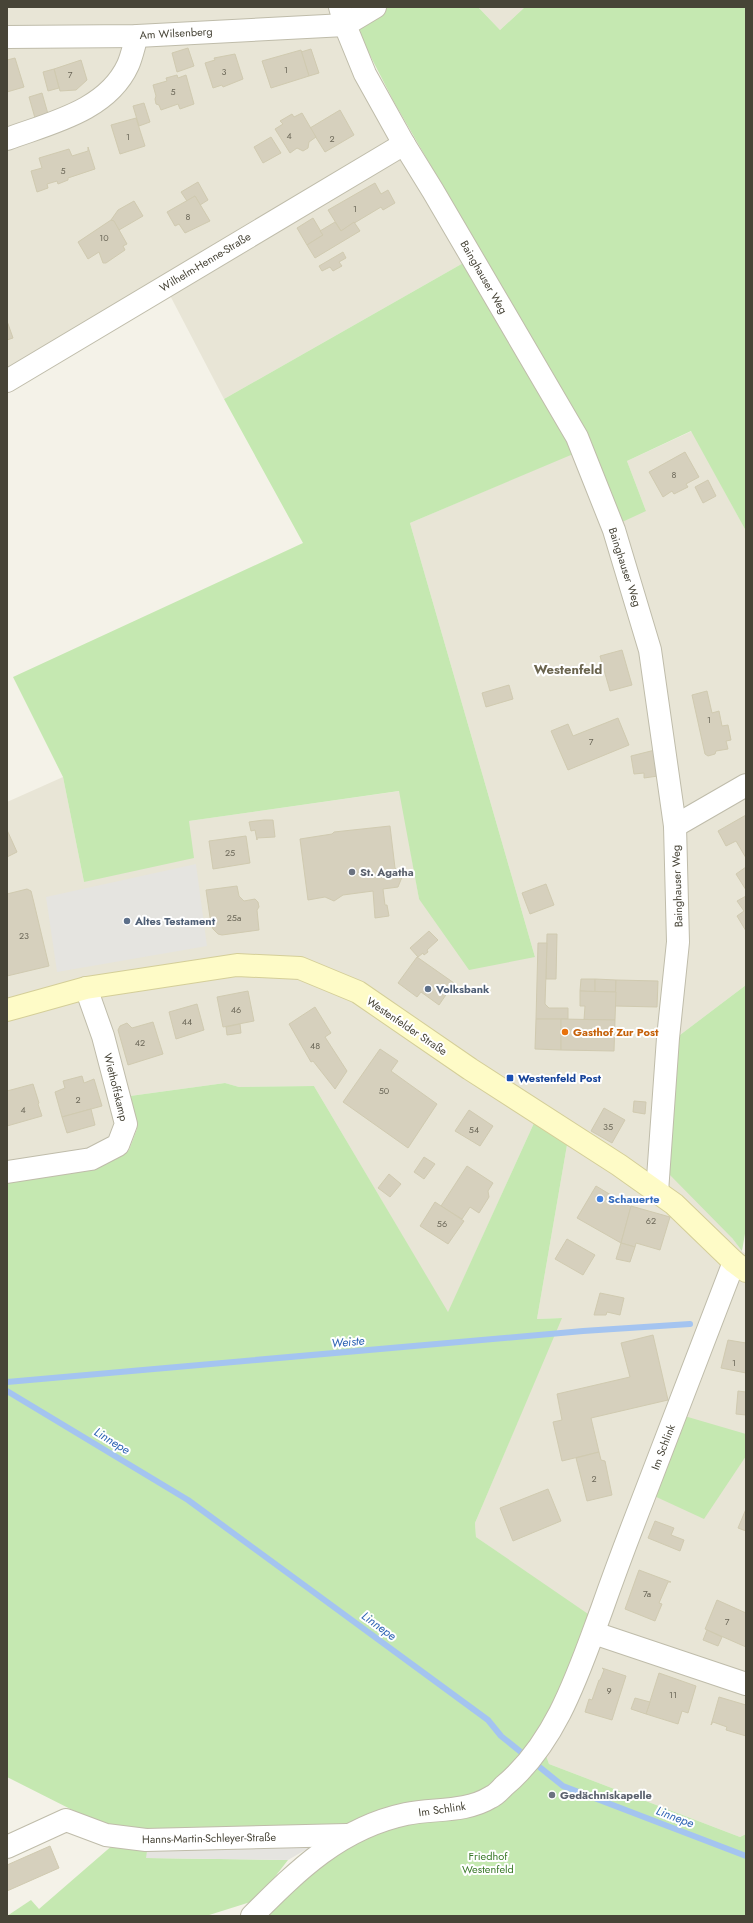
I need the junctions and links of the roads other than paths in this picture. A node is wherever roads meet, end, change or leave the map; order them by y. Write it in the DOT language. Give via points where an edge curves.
graph roads {
  1 [pos="375,7"];
  2 [pos="342,16"];
  3 [pos="136,36"];
  4 [pos="7,37"];
  5 [pos="7,139"];
  6 [pos="404,144"];
  7 [pos="7,381"];
  8 [pos="746,786"];
  9 [pos="675,826"];
  10 [pos="86,988"];
  11 [pos="7,1010"];
  12 [pos="7,1172"];
  13 [pos="657,1192"];
  14 [pos="740,1267"];
  15 [pos="594,1633"];
  16 [pos="746,1684"];
  17 [pos="347,1836"];
  18 [pos="7,1847"];
  19 [pos="252,1916"];
  1 -- 2 [label="street"];
  2 -- 3 [label="street, Am Wilsenberg"];
  2 -- 6 [label="street, Bainghauser Weg" via="365,74"];
  3 -- 4 [label="street, Am Wilsenberg"];
  3 -- 5 [label="street" via="128,65 115,86 100,100 79,111"];
  6 -- 7 [label="street, Wilhelm-Henne-Straße"];
  6 -- 9 [label="street, Bainghauser Weg" via="577,437 592,473 614,530 650,650"];
  8 -- 9 [label="street"];
  9 -- 13 [label="street, Bainghauser Weg" via="678,942 668,1031"];
  10 -- 11 [label="main road, Westenfelder Straße"];
  10 -- 12 [label="street, Wiethoffskamp" via="103,1036 126,1124 118,1144 91,1159"];
  10 -- 13 [label="main road, Westenfelder Straße" via="237,965 300,968 358,992"];
  13 -- 14 [label="main road, Westenfelder Straße" via="689,1217"];
  14 -- 15 [label="street, Im Schlink" via="699,1351"];
  15 -- 16 [label="street"];
  15 -- 17 [label="street, Im Schlink" via="566,1699 542,1745 519,1774 491,1797 465,1808 400,1816 367,1826"];
  17 -- 18 [label="street, Hanns-Martin-Schleyer-Straße" via="146,1840 106,1835 66,1820"];
  17 -- 19 [label="street, Im Schlink" via="305,1864"];
}
